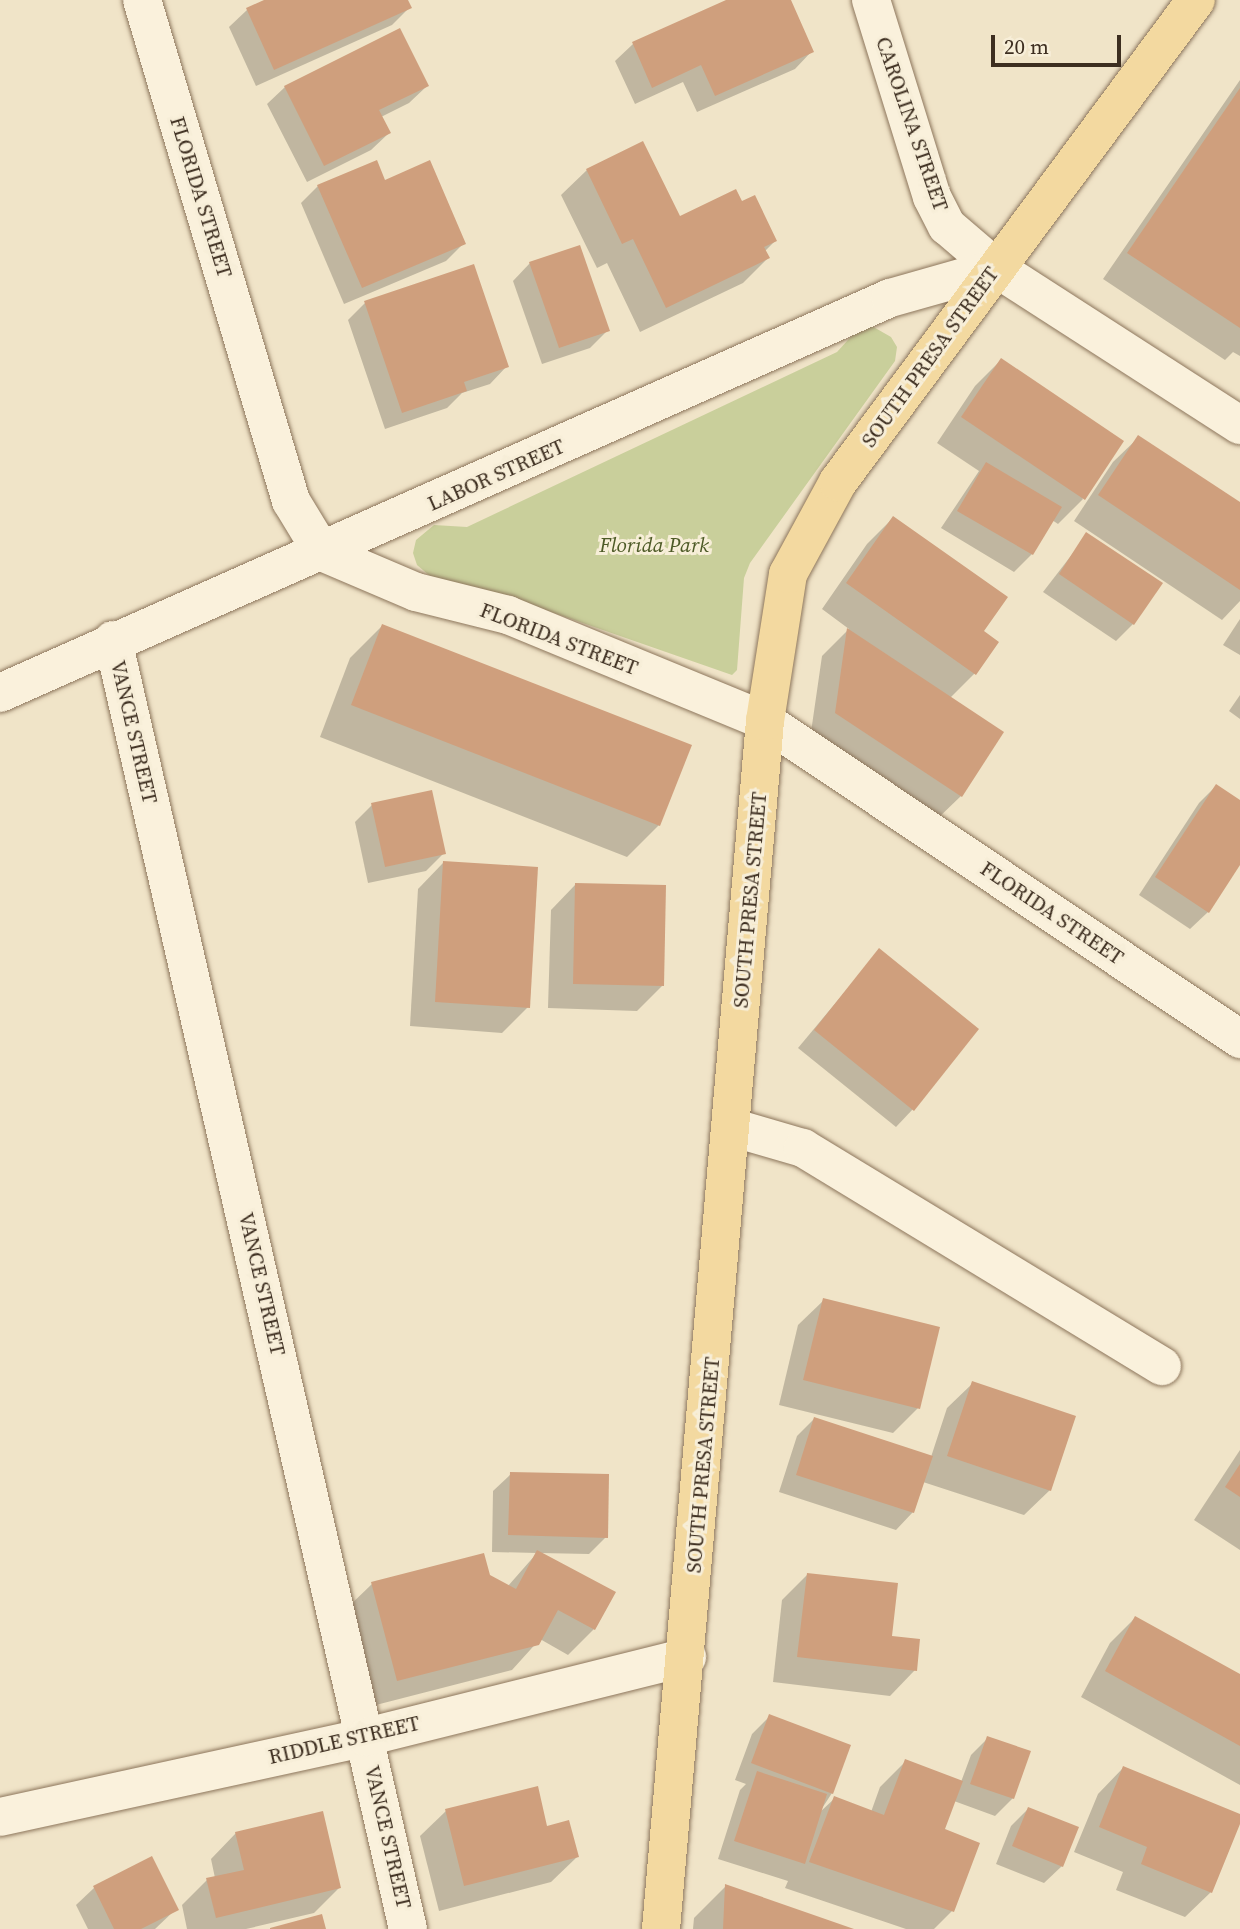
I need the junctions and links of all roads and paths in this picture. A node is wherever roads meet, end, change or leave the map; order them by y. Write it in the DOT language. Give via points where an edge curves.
graph roads {
  1 [pos="142,0"];
  2 [pos="871,0"];
  3 [pos="1196,0"];
  4 [pos="996,268"];
  5 [pos="1240,425"];
  6 [pos="323,552"];
  7 [pos="113,640"];
  8 [pos="0,693"];
  9 [pos="765,721"];
  10 [pos="1240,1039"];
  11 [pos="731,1127"];
  12 [pos="1162,1366"];
  13 [pos="687,1657"];
  14 [pos="366,1737"];
  15 [pos="0,1817"];
  16 [pos="408,1929"];
  17 [pos="661,1929"];
  1 -- 6 [label="street, FLORIDA STREET" via="291,501"];
  2 -- 4 [label="street, CAROLINA STREET" via="932,197 947,226"];
  3 -- 4 [label="main road, SOUTH PRESA STREET"];
  4 -- 5 [label="street, CAROLINA STREET"];
  4 -- 6 [label="street, LABOR STREET" via="890,298"];
  4 -- 9 [label="main road, SOUTH PRESA STREET" via="838,482 807,532 788,574 778,616"];
  6 -- 7 [label="street, LABOR STREET"];
  6 -- 9 [label="street, FLORIDA STREET" via="416,592 508,615"];
  7 -- 8 [label="street, LABOR STREET"];
  7 -- 14 [label="street, VANCE STREET"];
  9 -- 10 [label="street, FLORIDA STREET"];
  9 -- 11 [label="main road, SOUTH PRESA STREET"];
  11 -- 12 [label="street" via="803,1149"];
  11 -- 13 [label="main road, SOUTH PRESA STREET"];
  13 -- 14 [label="street, RIDDLE STREET"];
  13 -- 17 [label="main road, SOUTH PRESA STREET"];
  14 -- 15 [label="street, RIDDLE STREET"];
  14 -- 16 [label="street, VANCE STREET"];
}
